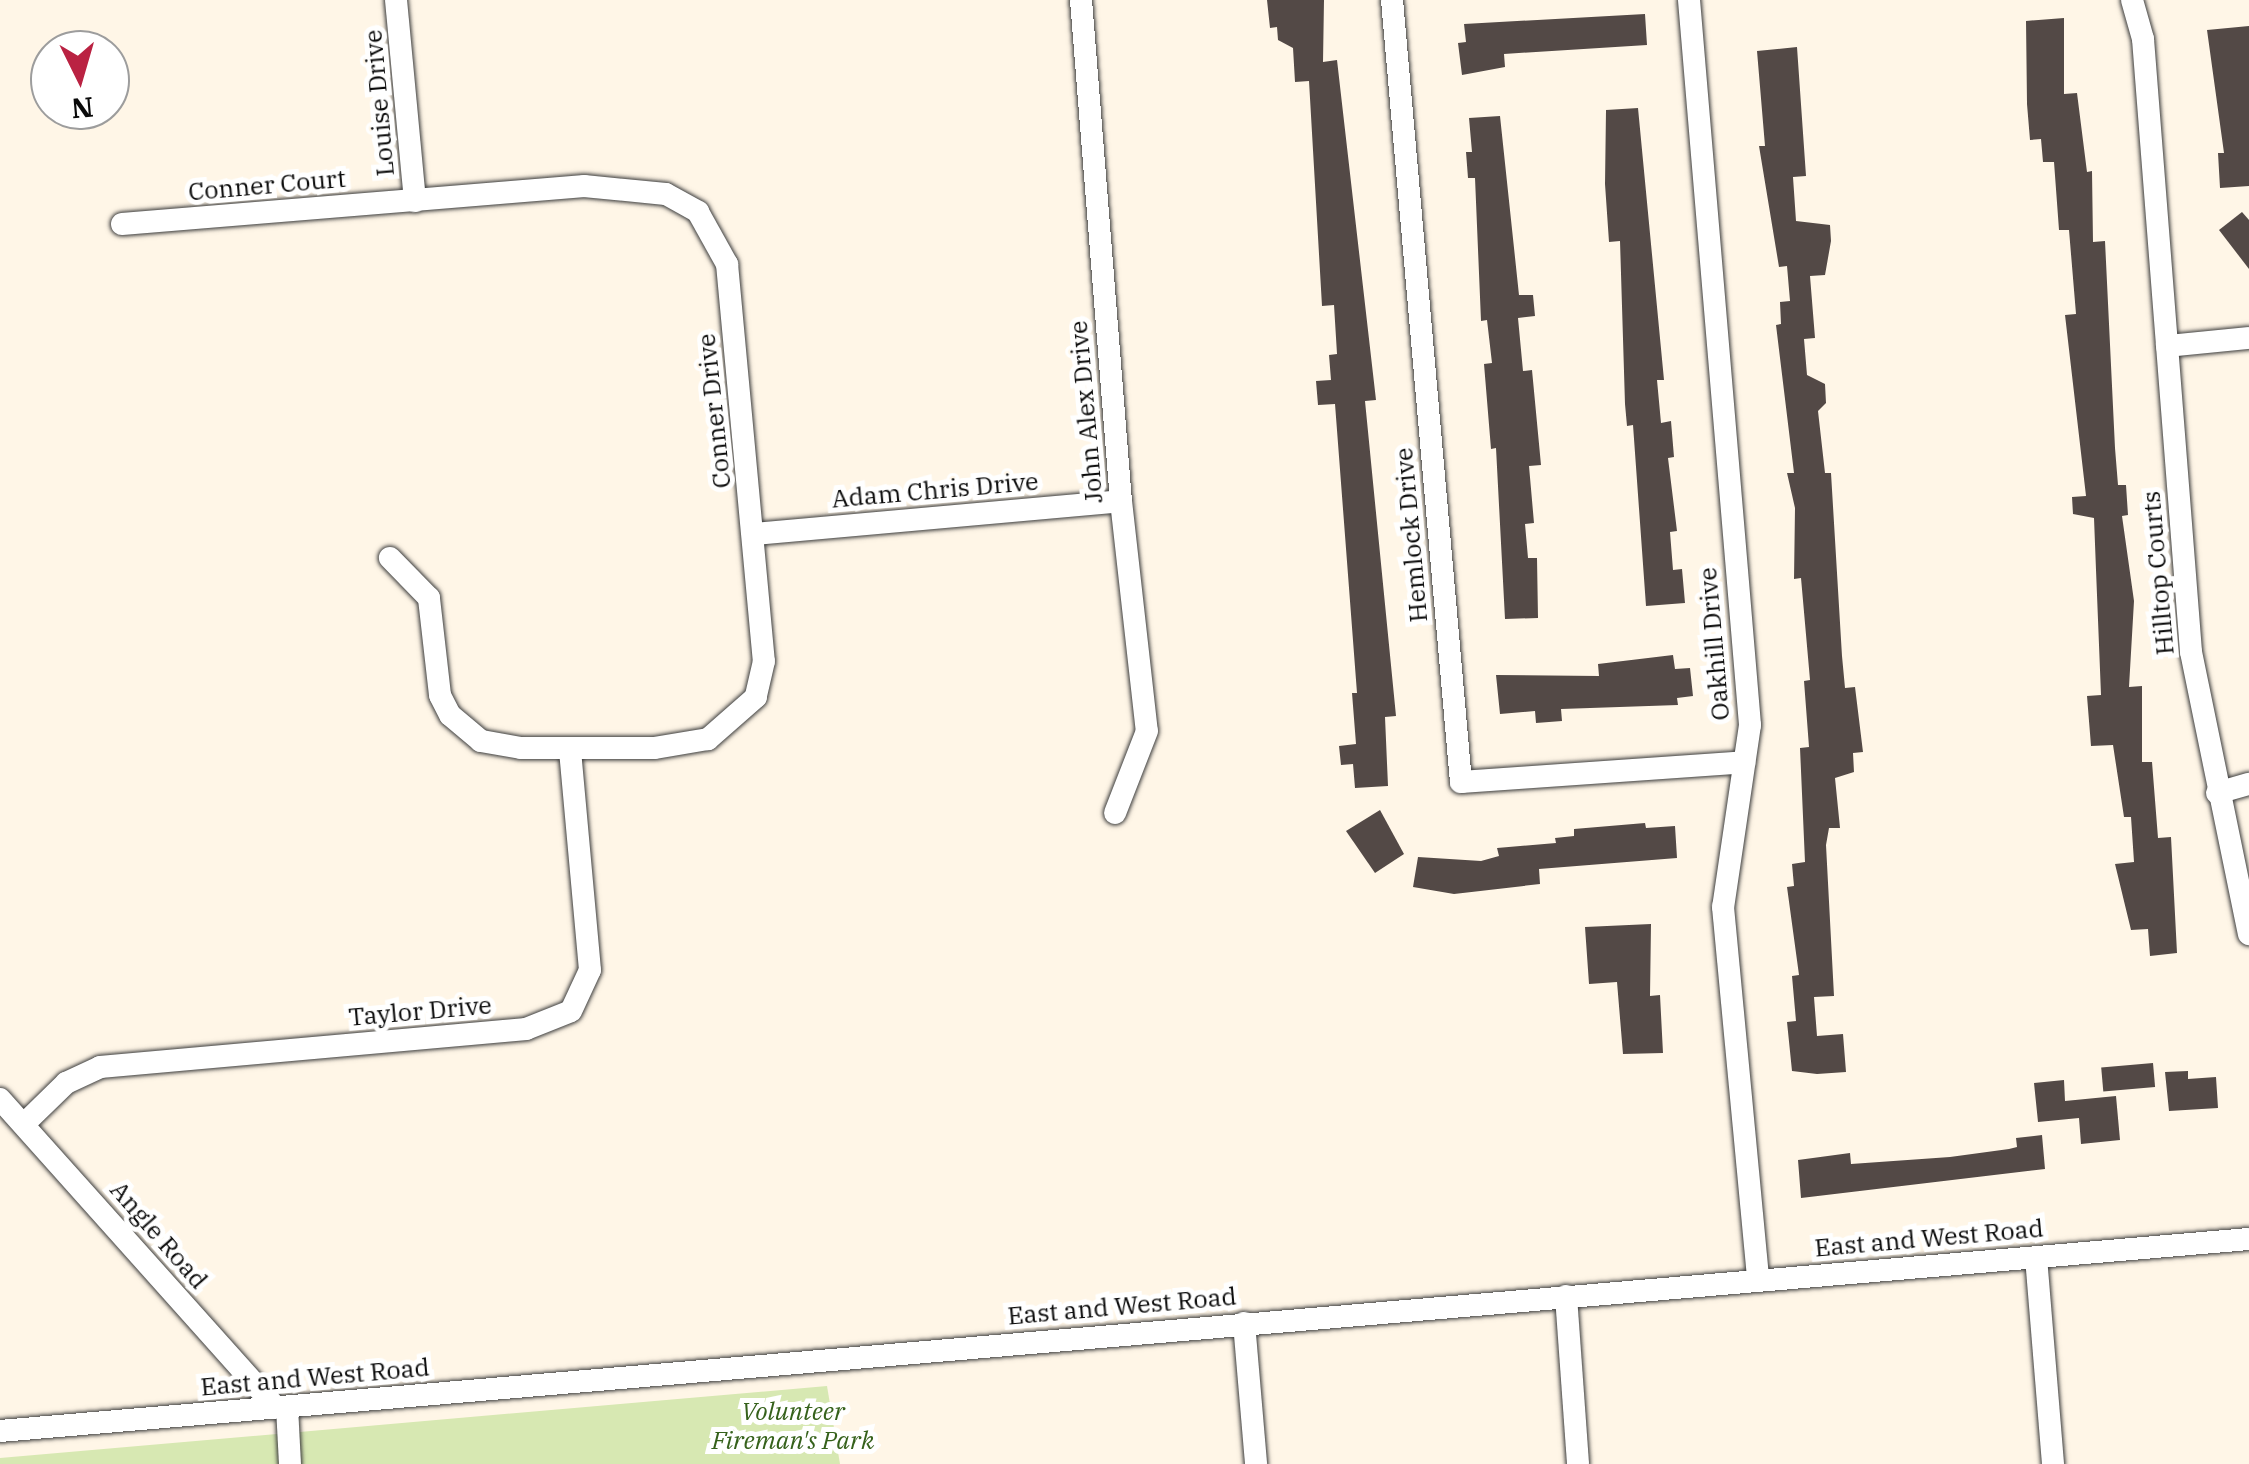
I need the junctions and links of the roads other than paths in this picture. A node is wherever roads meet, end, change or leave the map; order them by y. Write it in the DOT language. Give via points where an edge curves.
graph roads {
  1 [pos="396,0"];
  2 [pos="1081,0"];
  3 [pos="1392,0"];
  4 [pos="1689,0"];
  5 [pos="2132,0"];
  6 [pos="415,201"];
  7 [pos="122,224"];
  8 [pos="2249,338"];
  9 [pos="2167,346"];
  10 [pos="1121,501"];
  11 [pos="754,534"];
  12 [pos="390,558"];
  13 [pos="570,749"];
  14 [pos="1744,762"];
  15 [pos="2249,784"];
  16 [pos="2217,793"];
  17 [pos="1115,814"];
  18 [pos="2249,934"];
  19 [pos="0,1099"];
  20 [pos="24,1124"];
  21 [pos="2249,1238"];
  22 [pos="2036,1256"];
  23 [pos="1758,1280"];
  24 [pos="1566,1296"];
  25 [pos="1244,1322"];
  26 [pos="281,1408"];
  27 [pos="0,1430"];
  28 [pos="290,1464"];
  29 [pos="1256,1464"];
  30 [pos="1578,1464"];
  31 [pos="2053,1464"];
  1 -- 6 [label="street, Louise Drive"];
  2 -- 10 [label="street, John Alex Drive"];
  3 -- 14 [label="street, Hemlock Drive" via="1460,782"];
  4 -- 14 [label="street, Oakhill Drive" via="1750,725"];
  5 -- 9 [label="street, Hilltop Courts" via="2143,39"];
  6 -- 7 [label="street, Conner Court"];
  6 -- 11 [label="street, Conner Drive" via="584,186 666,194 698,212 727,264"];
  8 -- 9 [label="street"];
  9 -- 16 [label="street, Hilltop Courts" via="2191,652"];
  10 -- 11 [label="street, Adam Chris Drive"];
  10 -- 17 [label="street, John Alex Drive" via="1147,731"];
  11 -- 13 [label="street, Conner Drive" via="764,660 756,698 708,739"];
  12 -- 13 [label="street, Conner Drive" via="429,598 440,696 465,731 499,747"];
  13 -- 20 [label="street, Taylor Drive" via="590,970 571,1011 526,1029 100,1068 66,1083"];
  14 -- 23 [label="street, Oakhill Drive" via="1723,906"];
  15 -- 16 [label="street"];
  16 -- 18 [label="street, Hilltop Courts"];
  19 -- 20 [label="street, Angle Road"];
  20 -- 26 [label="street, Angle Road"];
  21 -- 22 [label="street, East and West Road"];
  22 -- 23 [label="street, East and West Road"];
  22 -- 31 [label="street"];
  23 -- 24 [label="street, East and West Road"];
  24 -- 25 [label="street, East and West Road"];
  24 -- 30 [label="street"];
  25 -- 26 [label="street, East and West Road"];
  25 -- 29 [label="street"];
  26 -- 27 [label="street, East and West Road"];
  26 -- 28 [label="street"];
}
